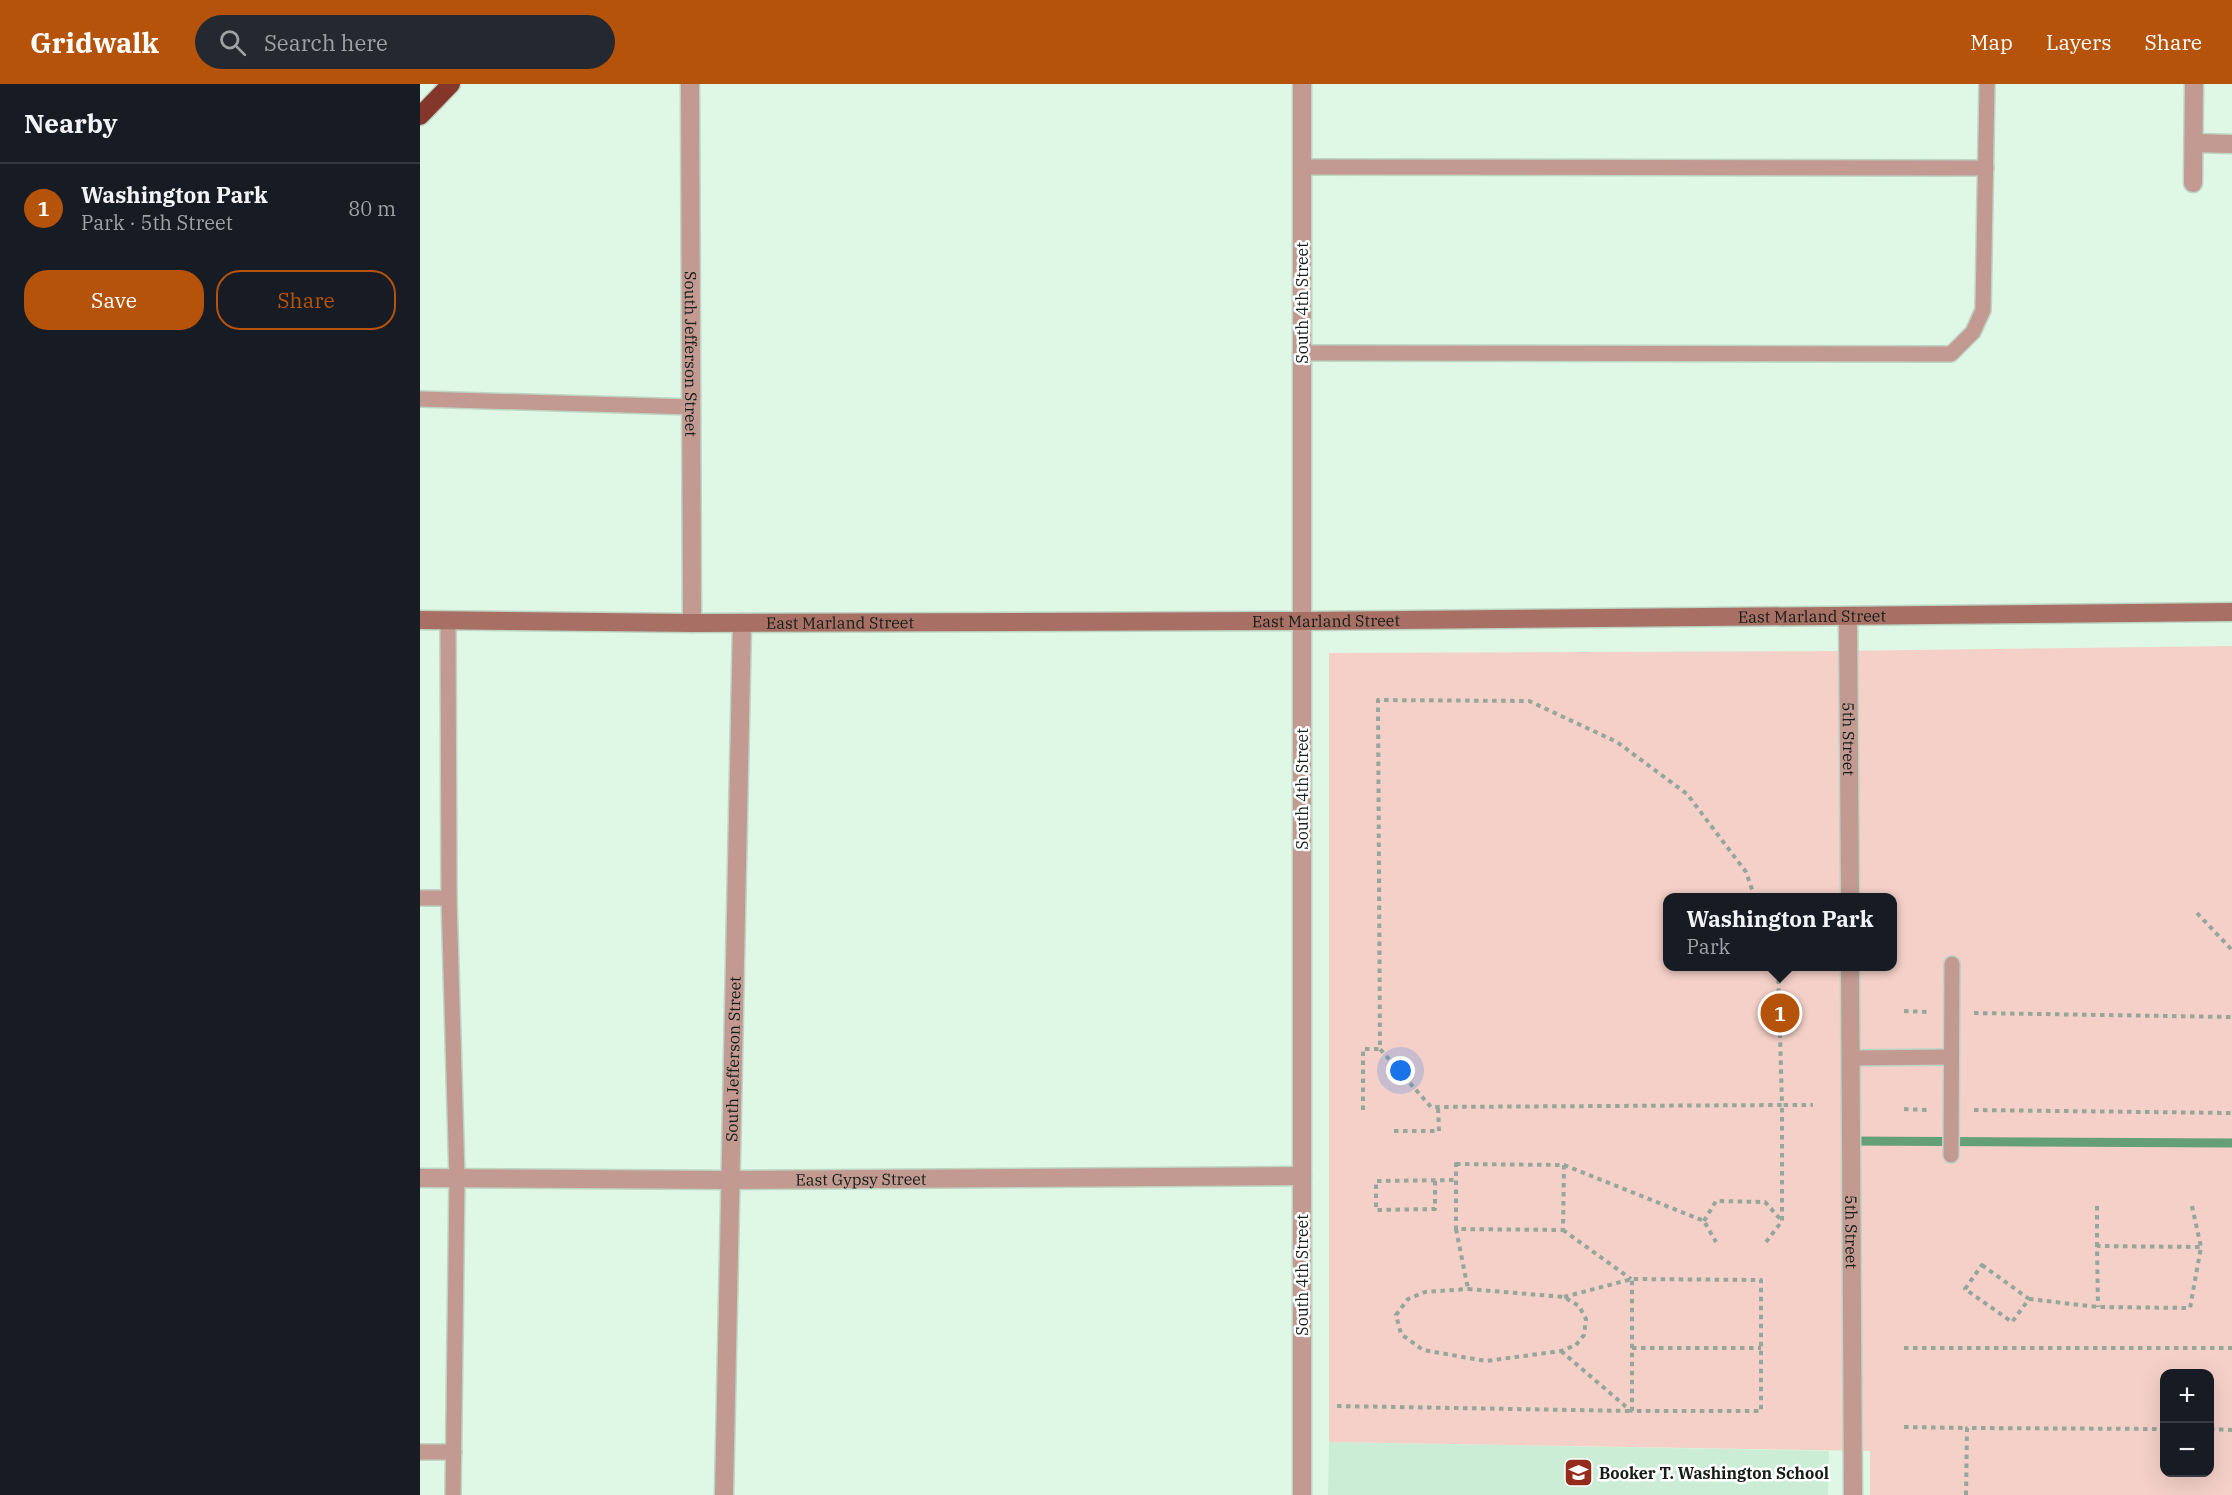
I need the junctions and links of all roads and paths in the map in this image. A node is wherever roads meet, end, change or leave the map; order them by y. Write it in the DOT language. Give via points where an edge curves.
graph roads {
  1 [pos="451,84"];
  2 [pos="690,84"];
  3 [pos="1302,84"];
  4 [pos="1987,84"];
  5 [pos="2194,84"];
  6 [pos="420,116"];
  7 [pos="2194,143"];
  8 [pos="2232,144"];
  9 [pos="1302,167"];
  10 [pos="1986,168"];
  11 [pos="2193,183"];
  12 [pos="1302,353"];
  13 [pos="420,399"];
  14 [pos="691,407"];
  15 [pos="2232,612"];
  16 [pos="1848,617"];
  17 [pos="420,620"];
  18 [pos="448,621"];
  19 [pos="1302,621"];
  20 [pos="692,623"];
  21 [pos="742,623"];
  22 [pos="1754,893"];
  23 [pos="1850,893"];
  24 [pos="420,898"];
  25 [pos="449,898"];
  26 [pos="2198,913"];
  27 [pos="2232,951"];
  28 [pos="1952,964"];
  29 [pos="1778,971"];
  30 [pos="1850,971"];
  31 [pos="1904,1011"];
  32 [pos="1952,1012"];
  33 [pos="2232,1017"];
  34 [pos="1380,1049"];
  35 [pos="1952,1057"];
  36 [pos="1850,1058"];
  37 [pos="1782,1105"];
  38 [pos="1813,1105"];
  39 [pos="1438,1107"];
  40 [pos="1904,1109"];
  41 [pos="1363,1110"];
  42 [pos="1951,1110"];
  43 [pos="2232,1113"];
  44 [pos="1394,1131"];
  45 [pos="1951,1155"];
  46 [pos="1564,1165"];
  47 [pos="1302,1176"];
  48 [pos="420,1178"];
  49 [pos="457,1178"];
  50 [pos="730,1180"];
  51 [pos="1456,1180"];
  52 [pos="1435,1181"];
  53 [pos="2097,1206"];
  54 [pos="2192,1206"];
  55 [pos="1704,1221"];
  56 [pos="1782,1221"];
  57 [pos="1456,1228"];
  58 [pos="1563,1230"];
  59 [pos="1716,1242"];
  60 [pos="1766,1242"];
  61 [pos="2097,1246"];
  62 [pos="2201,1247"];
  63 [pos="1632,1279"];
  64 [pos="1468,1289"];
  65 [pos="1564,1297"];
  66 [pos="2029,1299"];
  67 [pos="2098,1307"];
  68 [pos="1632,1348"];
  69 [pos="1761,1348"];
  70 [pos="1904,1348"];
  71 [pos="2232,1348"];
  72 [pos="1561,1351"];
  73 [pos="1337,1406"];
  74 [pos="1632,1412"];
  75 [pos="1904,1427"];
  76 [pos="1967,1428"];
  77 [pos="2160,1429"];
  78 [pos="2214,1429"];
  79 [pos="2232,1430"];
  80 [pos="420,1452"];
  81 [pos="454,1452"];
  82 [pos="453,1495"];
  83 [pos="724,1495"];
  84 [pos="1302,1495"];
  85 [pos="1853,1495"];
  86 [pos="1966,1495"];
  1 -- 6 [label="highway"];
  2 -- 14 [label="street, South Jefferson Street"];
  3 -- 9 [label="street, South 4th Street"];
  4 -- 10 [label="lane"];
  5 -- 7 [label="street"];
  7 -- 8 [label="street"];
  7 -- 11 [label="street"];
  9 -- 10 [label="lane"];
  9 -- 12 [label="street, South 4th Street"];
  10 -- 12 [label="lane" via="1983,310 1973,332 1951,354"];
  12 -- 19 [label="street, South 4th Street"];
  13 -- 14 [label="lane"];
  14 -- 20 [label="street, South Jefferson Street"];
  15 -- 16 [label="street, East Marland Street"];
  16 -- 19 [label="street, East Marland Street"];
  16 -- 23 [label="street, 5th Street"];
  17 -- 18 [label="street, East Marland Street"];
  18 -- 20 [label="street, East Marland Street"];
  18 -- 25 [label="lane"];
  19 -- 21 [label="street, East Marland Street"];
  19 -- 47 [label="street, South 4th Street"];
  20 -- 21 [label="street, East Marland Street"];
  21 -- 50 [label="street, South Jefferson Street"];
  22 -- 34 [label="path" via="1746,872 1687,795 1617,742 1529,701 1378,700"];
  24 -- 25 [label="lane"];
  25 -- 49 [label="lane"];
  26 -- 27 [label="path"];
  28 -- 32 [label="lane"];
  29 -- 37 [label="path"];
  30 -- 36 [label="street, 5th Street"];
  31 -- 32 [label="path"];
  32 -- 33 [label="path"];
  32 -- 35 [label="lane"];
  34 -- 39 [label="path" via="1431,1107"];
  34 -- 41 [label="path" via="1363,1049"];
  35 -- 36 [label="lane"];
  35 -- 42 [label="lane"];
  36 -- 85 [label="street, 5th Street"];
  37 -- 38 [label="path"];
  37 -- 39 [label="path"];
  37 -- 56 [label="path"];
  39 -- 44 [label="path" via="1439,1131"];
  40 -- 42 [label="path"];
  42 -- 43 [label="path"];
  42 -- 45 [label="lane"];
  46 -- 51 [label="path" via="1456,1164"];
  46 -- 55 [label="path"];
  46 -- 58 [label="path"];
  47 -- 50 [label="street, East Gypsy Street"];
  47 -- 84 [label="street, South 4th Street"];
  48 -- 49 [label="street, East Gypsy Street"];
  49 -- 50 [label="street, East Gypsy Street"];
  49 -- 81 [label="lane"];
  50 -- 83 [label="street, South Jefferson Street"];
  51 -- 52 [label="path"];
  51 -- 57 [label="path"];
  52 -- 52 [label="path" via="1435,1209 1376,1210 1376,1181"];
  53 -- 61 [label="path"];
  54 -- 62 [label="path"];
  55 -- 56 [label="path" via="1716,1201 1765,1202"];
  55 -- 59 [label="path"];
  56 -- 60 [label="path"];
  57 -- 58 [label="path"];
  57 -- 64 [label="path"];
  58 -- 63 [label="path"];
  61 -- 62 [label="path"];
  61 -- 67 [label="path"];
  62 -- 67 [label="path" via="2190,1308"];
  63 -- 65 [label="path"];
  63 -- 68 [label="path"];
  63 -- 69 [label="path" via="1761,1280"];
  64 -- 65 [label="path"];
  64 -- 72 [label="path" via="1425,1292 1408,1299 1396,1315 1401,1334 1423,1350 1486,1361"];
  65 -- 72 [label="path" via="1579,1306 1586,1319 1584,1335 1576,1345"];
  66 -- 66 [label="path" via="1982,1265 1965,1289 2012,1322"];
  66 -- 67 [label="path"];
  68 -- 69 [label="path"];
  68 -- 74 [label="path"];
  69 -- 74 [label="path" via="1761,1411"];
  70 -- 71 [label="path"];
  72 -- 74 [label="path"];
  73 -- 74 [label="path"];
  75 -- 76 [label="path"];
  76 -- 77 [label="path"];
  76 -- 86 [label="path"];
  78 -- 79 [label="path"];
  80 -- 81 [label="lane"];
  81 -- 82 [label="lane"];
}
